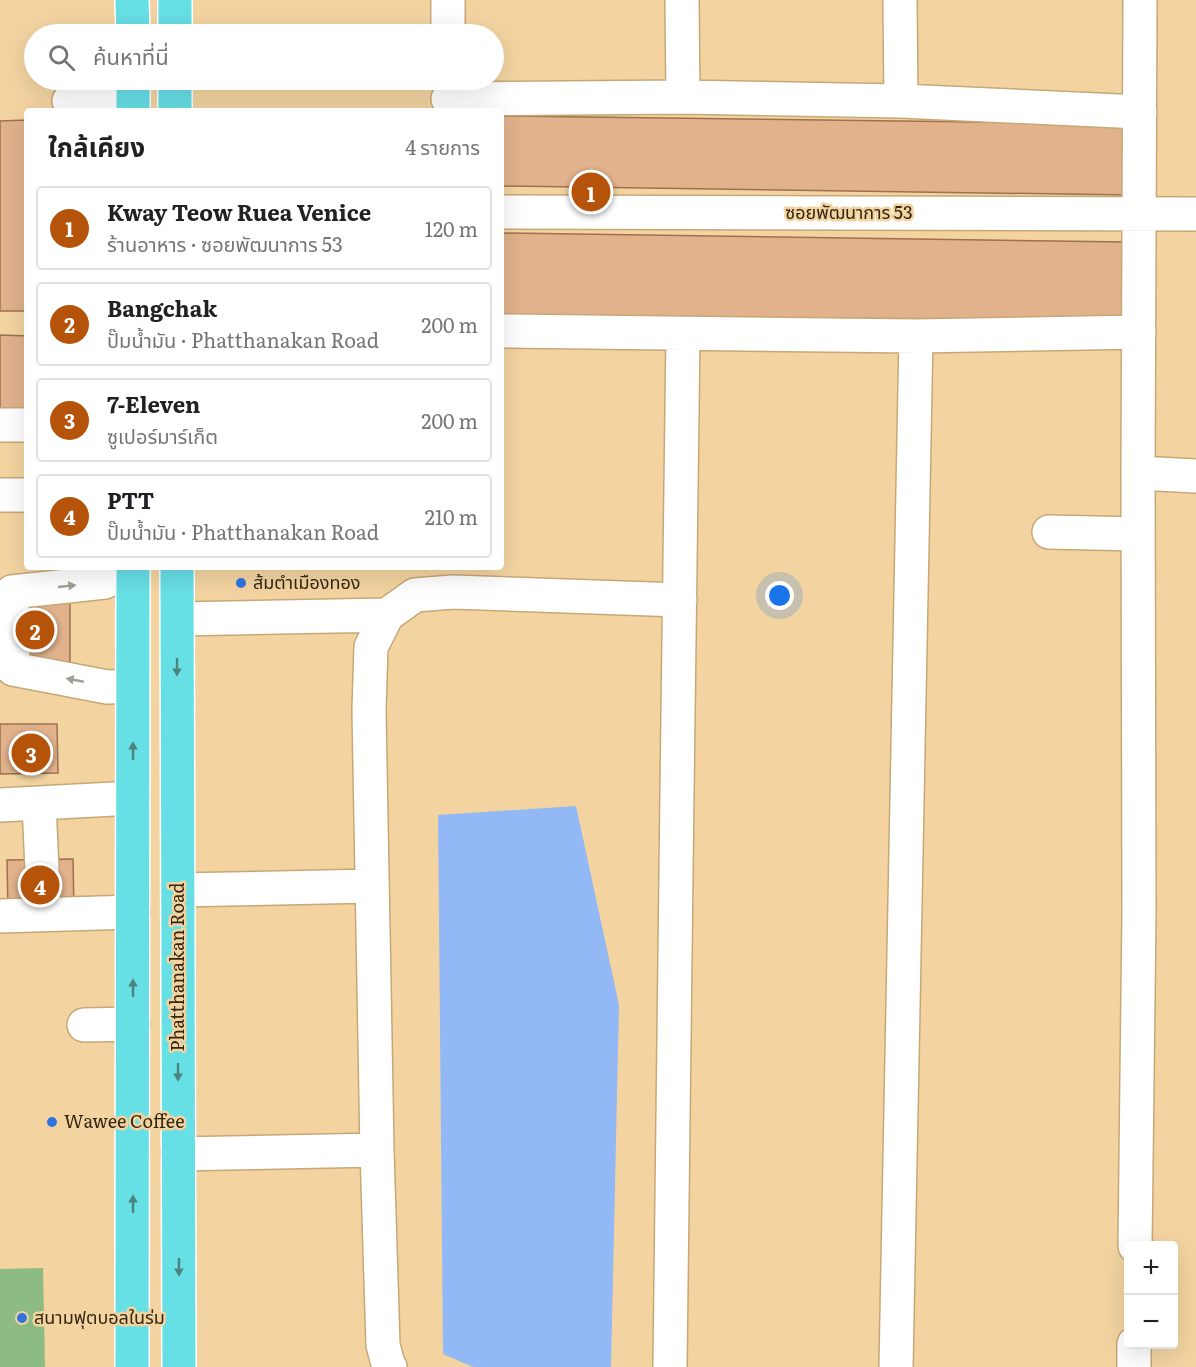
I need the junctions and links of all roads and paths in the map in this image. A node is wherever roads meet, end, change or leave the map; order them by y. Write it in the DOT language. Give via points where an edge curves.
graph roads {
  1 [pos="132,0"];
  2 [pos="175,0"];
  3 [pos="448,0"];
  4 [pos="682,0"];
  5 [pos="900,0"];
  6 [pos="1140,0"];
  7 [pos="133,24"];
  8 [pos="175,24"];
  9 [pos="448,24"];
  10 [pos="175,90"];
  11 [pos="448,97"];
  12 [pos="682,97"];
  13 [pos="133,98"];
  14 [pos="69,101"];
  15 [pos="901,101"];
  16 [pos="176,108"];
  17 [pos="1140,112"];
  18 [pos="504,212"];
  19 [pos="1141,214"];
  20 [pos="1196,214"];
  21 [pos="504,332"];
  22 [pos="1139,332"];
  23 [pos="683,335"];
  24 [pos="916,336"];
  25 [pos="0,425"];
  26 [pos="24,425"];
  27 [pos="1138,473"];
  28 [pos="1196,476"];
  29 [pos="0,495"];
  30 [pos="24,495"];
  31 [pos="1049,532"];
  32 [pos="1138,534"];
  33 [pos="126,570"];
  34 [pos="131,570"];
  35 [pos="177,570"];
  36 [pos="452,580"];
  37 [pos="680,600"];
  38 [pos="387,615"];
  39 [pos="177,619"];
  40 [pos="133,686"];
  41 [pos="133,798"];
  42 [pos="39,803"];
  43 [pos="0,805"];
  44 [pos="372,886"];
  45 [pos="178,890"];
  46 [pos="133,912"];
  47 [pos="44,914"];
  48 [pos="0,916"];
  49 [pos="132,1024"];
  50 [pos="84,1025"];
  51 [pos="178,1026"];
  52 [pos="377,1150"];
  53 [pos="178,1154"];
  54 [pos="1135,1241"];
  55 [pos="1134,1349"];
  56 [pos="132,1367"];
  57 [pos="179,1367"];
  58 [pos="390,1367"];
  59 [pos="670,1367"];
  60 [pos="896,1367"];
  61 [pos="1134,1367"];
  1 -- 7 [label="main road"];
  2 -- 8 [label="main road"];
  3 -- 9 [label="street"];
  4 -- 12 [label="street"];
  5 -- 15 [label="street"];
  6 -- 17 [label="street"];
  10 -- 16 [label="main road"];
  11 -- 12 [label="street"];
  12 -- 15 [label="street"];
  13 -- 14 [label="street"];
  15 -- 17 [label="street"];
  17 -- 19 [label="street"];
  18 -- 19 [label="street, ซอยพัฒนาการ 53"];
  19 -- 20 [label="street, ซอยพัฒนาการ 53"];
  19 -- 22 [label="street"];
  21 -- 23 [label="street"];
  22 -- 24 [label="street"];
  22 -- 27 [label="street"];
  23 -- 24 [label="street"];
  23 -- 37 [label="street"];
  24 -- 60 [label="street"];
  25 -- 26 [label="street"];
  27 -- 28 [label="street"];
  27 -- 32 [label="street"];
  29 -- 30 [label="street"];
  31 -- 32 [label="street"];
  32 -- 54 [label="street"];
  40 -- 33 [label="street, one-way" via="107,687 13,669 12,592 105,582"];
  34 -- 40 [label="main road"];
  35 -- 39 [label="main road, Phatthanakan Road"];
  36 -- 37 [label="street"];
  36 -- 38 [label="street" via="415,595"];
  37 -- 59 [label="street"];
  38 -- 39 [label="street"];
  38 -- 44 [label="street" via="371,647"];
  39 -- 45 [label="main road, Phatthanakan Road, one-way"];
  41 -- 40 [label="main road, one-way"];
  41 -- 42 [label="street"];
  41 -- 46 [label="main road"];
  42 -- 43 [label="street"];
  42 -- 47 [label="street"];
  44 -- 45 [label="street"];
  44 -- 52 [label="street"];
  45 -- 51 [label="main road, Phatthanakan Road"];
  46 -- 47 [label="street"];
  49 -- 46 [label="main road, one-way"];
  47 -- 48 [label="street"];
  49 -- 50 [label="street"];
  49 -- 51 [label="main road"];
  56 -- 49 [label="main road, one-way"];
  51 -- 53 [label="main road, Phatthanakan Road, one-way"];
  52 -- 53 [label="street"];
  52 -- 58 [label="street" via="383,1345"];
  53 -- 57 [label="main road, Phatthanakan Road, one-way"];
  55 -- 61 [label="street"];
}
